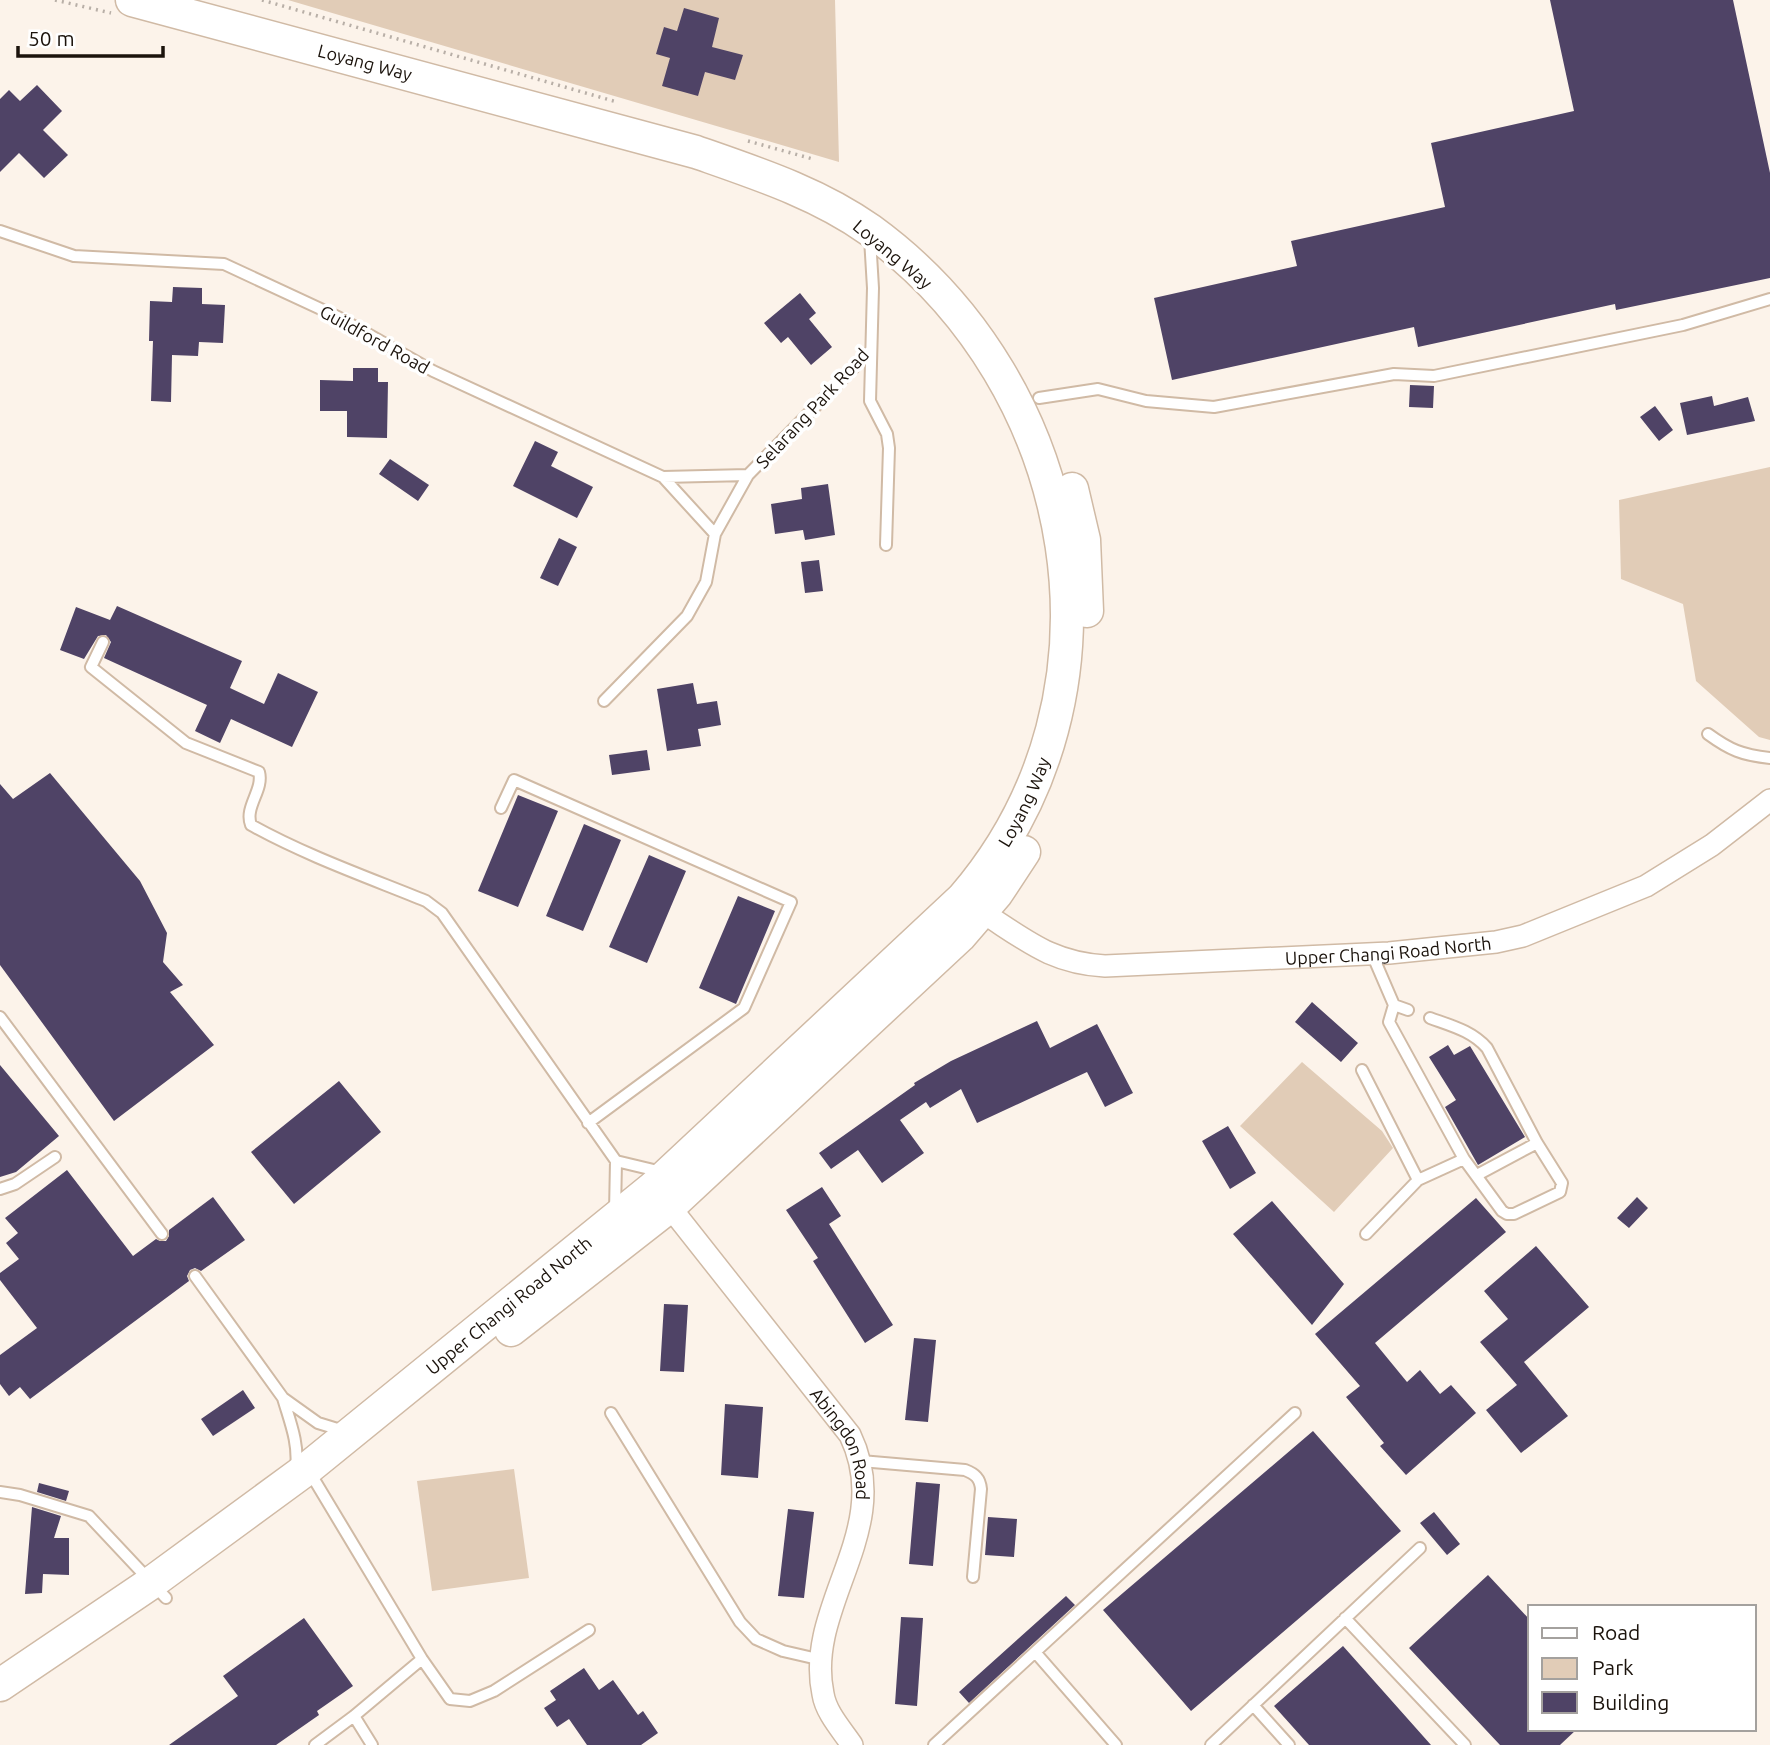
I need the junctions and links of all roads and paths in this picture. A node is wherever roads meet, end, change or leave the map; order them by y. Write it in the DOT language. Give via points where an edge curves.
graph roads {
  1 [pos="132,0"];
  2 [pos="207,0"];
  3 [pos="262,0"];
  4 [pos="618,103"];
  5 [pos="747,141"];
  6 [pos="813,159"];
  7 [pos="869,230"];
  8 [pos="0,231"];
  9 [pos="1770,299"];
  10 [pos="870,351"];
  11 [pos="1039,398"];
  12 [pos="748,475"];
  13 [pos="663,477"];
  14 [pos="715,534"];
  15 [pos="886,545"];
  16 [pos="103,642"];
  17 [pos="604,701"];
  18 [pos="1708,734"];
  19 [pos="1770,758"];
  20 [pos="1770,800"];
  21 [pos="501,808"];
  22 [pos="1005,882"];
  23 [pos="973,905"];
  24 [pos="1372,954"];
  25 [pos="1394,1005"];
  26 [pos="1408,1010"];
  27 [pos="0,1017"];
  28 [pos="1430,1018"];
  29 [pos="1362,1070"];
  30 [pos="588,1123"];
  31 [pos="1537,1143"];
  32 [pos="55,1157"];
  33 [pos="1464,1159"];
  34 [pos="617,1161"];
  35 [pos="1477,1175"];
  36 [pos="1418,1180"];
  37 [pos="0,1189"];
  38 [pos="664,1189"];
  39 [pos="615,1218"];
  40 [pos="163,1234"];
  41 [pos="1366,1234"];
  42 [pos="195,1276"];
  43 [pos="283,1398"];
  44 [pos="611,1413"];
  45 [pos="1295,1413"];
  46 [pos="352,1432"];
  47 [pos="861,1461"];
  48 [pos="307,1476"];
  49 [pos="0,1492"];
  50 [pos="1420,1548"];
  51 [pos="974,1577"];
  52 [pos="159,1590"];
  53 [pos="1345,1618"];
  54 [pos="589,1630"];
  55 [pos="1035,1652"];
  56 [pos="422,1659"];
  57 [pos="822,1660"];
  58 [pos="0,1685"];
  59 [pos="1253,1705"];
  60 [pos="0,1706"];
  61 [pos="354,1716"];
  62 [pos="315,1745"];
  63 [pos="372,1745"];
  64 [pos="852,1745"];
  65 [pos="934,1745"];
  66 [pos="1116,1745"];
  67 [pos="1211,1745"];
  68 [pos="1289,1745"];
  69 [pos="1465,1745"];
  1 -- 7 [label="street, Loyang Way" via="696,152 827,204"];
  2 -- 11 [label="street, Loyang Way" via="713,140 818,177 876,209 945,269 998,331"];
  3 -- 4 [label="path"];
  5 -- 6 [label="path"];
  7 -- 10 [label="lane, Selarang Park Road" via="873,288"];
  7 -- 23 [label="street, Loyang Way" via="956,311 1003,376 1038,450 1062,548 1067,649 1052,735 1021,813"];
  8 -- 13 [label="lane, Guildford Road" via="74,256 224,264 338,317 433,371"];
  9 -- 11 [label="lane" via="1683,324 1434,376 1394,374 1214,407 1146,401 1097,389"];
  10 -- 12 [label="lane, Selarang Park Road"];
  10 -- 15 [label="lane" via="870,401 889,448"];
  11 -- 22 [label="street, Loyang Way" via="1066,465 1084,540 1086,641 1077,703 1057,778 1038,825"];
  12 -- 13 [label="lane"];
  12 -- 14 [label="lane, Selarang Park Road"];
  13 -- 14 [label="lane, Guildford Road"];
  14 -- 17 [label="lane, Selarang Park Road" via="706,582 687,615"];
  16 -- 30 [label="lane" via="91,667 186,743 259,772 261,780 249,813 251,825 304,852 426,901 442,913"];
  18 -- 19 [label="lane" via="1730,750"];
  20 -- 24 [label="street, Upper Changi Road North" via="1712,845 1646,886 1550,926 1496,942"];
  21 -- 30 [label="lane" via="514,780 791,902 744,1008"];
  22 -- 23 [label="street, Upper Changi Road North"];
  23 -- 24 [label="street, Upper Changi Road North" via="1043,951 1084,965"];
  23 -- 38 [label="street, Upper Changi Road North" via="950,945"];
  24 -- 25 [label="lane"];
  25 -- 26 [label="lane"];
  25 -- 33 [label="lane" via="1389,1023"];
  27 -- 40 [label="lane"];
  28 -- 31 [label="lane" via="1478,1038 1487,1048"];
  29 -- 36 [label="lane"];
  30 -- 34 [label="lane"];
  31 -- 35 [label="lane"];
  31 -- 35 [label="lane" via="1562,1183 1560,1192 1507,1214"];
  32 -- 37 [label="lane"];
  33 -- 35 [label="lane"];
  33 -- 36 [label="lane"];
  34 -- 38 [label="lane"];
  34 -- 39 [label="lane"];
  36 -- 41 [label="lane"];
  38 -- 39 [label="street, Upper Changi Road North"];
  38 -- 47 [label="street, Abingdon Road" via="850,1435"];
  38 -- 48 [label="street, Upper Changi Road North"];
  39 -- 46 [label="street, Upper Changi Road North"];
  42 -- 43 [label="lane"];
  43 -- 46 [label="lane" via="318,1423"];
  43 -- 48 [label="lane"];
  44 -- 57 [label="lane" via="740,1622 756,1639"];
  45 -- 55 [label="lane"];
  46 -- 48 [label="street, Upper Changi Road North"];
  47 -- 51 [label="lane" via="975,1474 981,1489"];
  47 -- 57 [label="street, Abingdon Road" via="861,1521 825,1635"];
  48 -- 52 [label="street, Upper Changi Road North"];
  48 -- 56 [label="lane"];
  49 -- 52 [label="lane" via="89,1516"];
  50 -- 53 [label="lane"];
  52 -- 58 [label="street, Upper Changi Road North"];
  52 -- 60 [label="street, Upper Changi Road North"];
  53 -- 59 [label="lane"];
  53 -- 69 [label="lane"];
  54 -- 56 [label="lane" via="470,1702 450,1699"];
  55 -- 65 [label="lane"];
  55 -- 66 [label="lane"];
  56 -- 61 [label="lane"];
  57 -- 64 [label="street, Abingdon Road" via="823,1696"];
  59 -- 67 [label="lane"];
  59 -- 68 [label="lane"];
  61 -- 62 [label="lane"];
  61 -- 63 [label="lane"];
}
